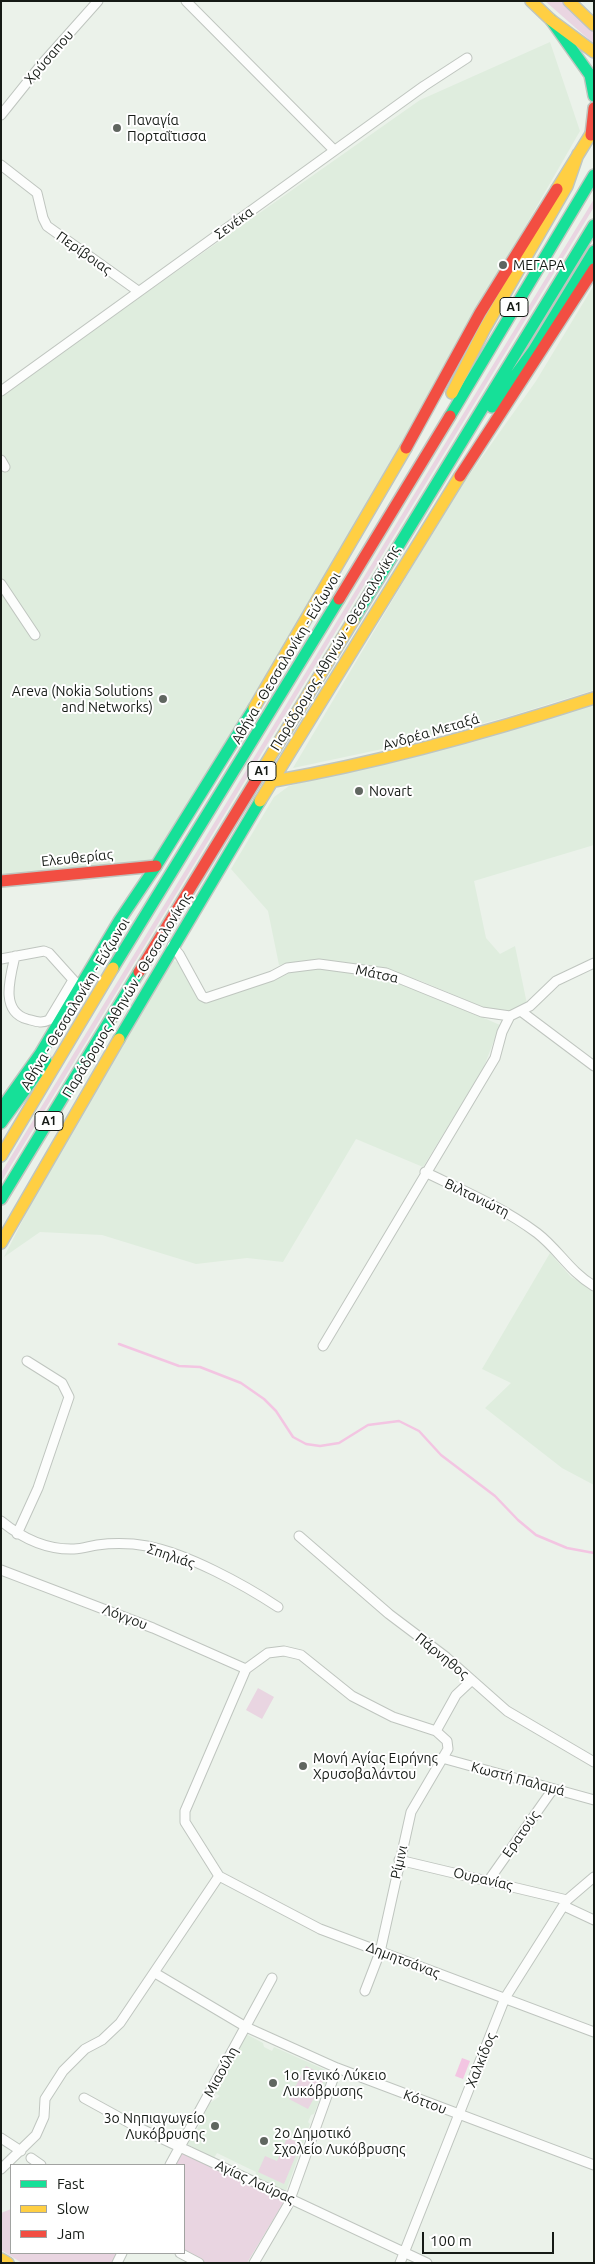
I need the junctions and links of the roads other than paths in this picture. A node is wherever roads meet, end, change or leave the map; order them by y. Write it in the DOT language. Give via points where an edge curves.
graph roads {
  1 [pos="98,1"];
  2 [pos="186,1"];
  3 [pos="531,1"];
  4 [pos="570,1"];
  5 [pos="594,13"];
  6 [pos="551,20"];
  7 [pos="594,25"];
  8 [pos="594,52"];
  9 [pos="467,58"];
  10 [pos="594,96"];
  11 [pos="594,108"];
  12 [pos="1,115"];
  13 [pos="592,132"];
  14 [pos="334,150"];
  15 [pos="578,154"];
  16 [pos="1,165"];
  17 [pos="594,175"];
  18 [pos="594,225"];
  19 [pos="594,251"];
  20 [pos="594,261"];
  21 [pos="594,269"];
  22 [pos="584,283"];
  23 [pos="138,291"];
  24 [pos="1,391"];
  25 [pos="434,438"];
  26 [pos="457,449"];
  27 [pos="1,584"];
  28 [pos="35,635"];
  29 [pos="594,698"];
  30 [pos="274,781"];
  31 [pos="156,866"];
  32 [pos="1,881"];
  33 [pos="172,946"];
  34 [pos="15,956"];
  35 [pos="1,959"];
  36 [pos="594,963"];
  37 [pos="76,984"];
  38 [pos="522,1012"];
  39 [pos="84,1015"];
  40 [pos="510,1016"];
  41 [pos="594,1066"];
  42 [pos="1,1109"];
  43 [pos="1,1123"];
  44 [pos="1,1156"];
  45 [pos="425,1172"];
  46 [pos="1,1199"];
  47 [pos="1,1243"];
  48 [pos="594,1286"];
  49 [pos="323,1346"];
  50 [pos="27,1362"];
  51 [pos="1,1522"];
  52 [pos="17,1534"];
  53 [pos="299,1536"];
  54 [pos="1,1570"];
  55 [pos="278,1607"];
  56 [pos="246,1669"];
  57 [pos="472,1680"];
  58 [pos="436,1731"];
  59 [pos="442,1758"];
  60 [pos="592,1758"];
  61 [pos="553,1789"];
  62 [pos="594,1800"];
  63 [pos="399,1860"];
  64 [pos="219,1876"];
  65 [pos="594,1877"];
  66 [pos="489,1880"];
  67 [pos="565,1903"];
  68 [pos="594,1920"];
  69 [pos="380,1952"];
  70 [pos="155,1973"];
  71 [pos="272,1978"];
  72 [pos="365,1991"];
  73 [pos="505,1998"];
  74 [pos="246,2027"];
  75 [pos="594,2032"];
  76 [pos="337,2068"];
  77 [pos="84,2098"];
  78 [pos="459,2115"];
  79 [pos="1,2138"];
  80 [pos="180,2146"];
  81 [pos="21,2151"];
  82 [pos="31,2158"];
  83 [pos="40,2164"];
  84 [pos="171,2164"];
  85 [pos="594,2165"];
  86 [pos="1,2169"];
  87 [pos="291,2199"];
  88 [pos="405,2252"];
  89 [pos="182,2254"];
  90 [pos="1,2259"];
  91 [pos="8,2263"];
  92 [pos="199,2263"];
  93 [pos="254,2263"];
  94 [pos="400,2263"];
  95 [pos="427,2263"];
  1 -- 12 [label="street, Χρύσαπου"];
  2 -- 14 [label="street"];
  3 -- 6 [label="main road"];
  4 -- 5 [label="main road"];
  4 -- 7 [label="main road"];
  6 -- 8 [label="main road"];
  6 -- 10 [label="main road" via="590,75"];
  9 -- 14 [label="street, Σενέκα"];
  11 -- 13 [label="main road"];
  13 -- 15 [label="main road"];
  14 -- 23 [label="street, Σενέκα"];
  15 -- 25 [label="main road" via="567,186 458,377"];
  15 -- 31 [label="main road" via="480,313 426,414 312,610"];
  16 -- 23 [label="street, Περίβοιας" via="38,193 47,226"];
  17 -- 25 [label="main road, Αθήνα - Θεσσαλονίκη - Εύζωνοι / Α1"];
  18 -- 26 [label="main road, Α1"];
  19 -- 26 [label="main road" via="507,389"];
  20 -- 22 [label="main road"];
  21 -- 22 [label="main road"];
  22 -- 30 [label="main road, Παράδρομος Αθηνών - Θεσσαλονίκης" via="516,392 434,513"];
  23 -- 24 [label="street, Σενέκα"];
  25 -- 39 [label="main road, Αθήνα - Θεσσαλονίκη - Εύζωνοι / Α1" via="258,735"];
  26 -- 46 [label="main road, Α1"];
  27 -- 28 [label="street"];
  29 -- 30 [label="main road, Ανδρέα Μεταξά" via="389,760"];
  30 -- 33 [label="main road, Παράδρομος Αθηνών - Θεσσαλονίκης"];
  31 -- 32 [label="main road, Ελευθερίας"];
  31 -- 37 [label="main road"];
  33 -- 40 [label="street, Μάτσα" via="206,998 272,976 286,968 319,964 386,973 482,1012"];
  33 -- 47 [label="main road, Παράδρομος Αθηνών - Θεσσαλονίκης"];
  34 -- 35 [label="street"];
  34 -- 37 [label="street" via="44,950"];
  34 -- 37 [label="street" via="7,997 9,1007 17,1016 43,1023 50,1020"];
  36 -- 38 [label="street, Μάτσα" via="556,981"];
  37 -- 42 [label="main road" via="40,1054"];
  38 -- 40 [label="street, Μάτσα"];
  38 -- 41 [label="street"];
  39 -- 43 [label="main road" via="50,1055"];
  39 -- 44 [label="main road, Αθήνα - Θεσσαλονίκη - Εύζωνοι / Α1"];
  40 -- 45 [label="street" via="495,1058"];
  45 -- 48 [label="street, Βιλτανιώτη" via="512,1215 546,1241 573,1271"];
  45 -- 49 [label="street"];
  50 -- 52 [label="street" via="62,1383 69,1397 38,1488"];
  51 -- 52 [label="street, Σπηλιάς"];
  52 -- 55 [label="street, Σπηλιάς" via="33,1542 60,1548 110,1544 147,1546 249,1588"];
  53 -- 57 [label="street, Πάρνηθος" via="388,1614"];
  54 -- 56 [label="street, Λόγγου" via="124,1616"];
  56 -- 58 [label="street" via="268,1653 294,1652 352,1696 392,1716"];
  56 -- 64 [label="street" via="184,1814 185,1822"];
  57 -- 58 [label="street" via="456,1695"];
  57 -- 60 [label="street, Πάρνηθος" via="507,1711"];
  58 -- 59 [label="street, Ρίμινι" via="447,1741 448,1750"];
  59 -- 61 [label="street, Κωστή Παλαμά"];
  59 -- 63 [label="street, Ρίμινι" via="411,1812"];
  61 -- 62 [label="street, Κωστή Παλαμά"];
  61 -- 66 [label="street, Ερατούς"];
  63 -- 66 [label="street, Ουρανίας"];
  63 -- 69 [label="street, Ρίμινι"];
  64 -- 69 [label="street, Δημητσάνας" via="320,1929"];
  64 -- 70 [label="street"];
  65 -- 67 [label="street, Χαλκίδος"];
  66 -- 67 [label="street, Ουρανίας"];
  67 -- 68 [label="street, Ουρανίας"];
  67 -- 73 [label="street, Χαλκίδος"];
  69 -- 72 [label="street, Ρίμινι"];
  69 -- 73 [label="street, Δημητσάνας"];
  70 -- 74 [label="street, Κόττου"];
  70 -- 81 [label="street" via="120,2023 102,2040 85,2049 63,2071 45,2099 42,2125"];
  71 -- 74 [label="street, Μιαούλη"];
  73 -- 75 [label="street, Δημητσάνας"];
  73 -- 78 [label="street, Χαλκίδος"];
  74 -- 76 [label="street, Κόττου"];
  74 -- 80 [label="street, Μιαούλη"];
  76 -- 78 [label="street, Κόττου"];
  76 -- 87 [label="street"];
  77 -- 80 [label="street, Αγίας Λαύρας"];
  78 -- 85 [label="street, Κόττου"];
  78 -- 88 [label="street, Χαλκίδος"];
  79 -- 81 [label="street"];
  80 -- 84 [label="street, Μιαούλη"];
  80 -- 87 [label="street, Αγίας Λαύρας"];
  81 -- 86 [label="street"];
  82 -- 83 [label="street"];
  87 -- 88 [label="street, Αγίας Λαύρας"];
  87 -- 93 [label="street"];
  88 -- 94 [label="street, Χαλκίδος"];
  88 -- 95 [label="street, Αγίας Λαύρας"];
  89 -- 92 [label="street"];
  90 -- 91 [label="main road"];
}
